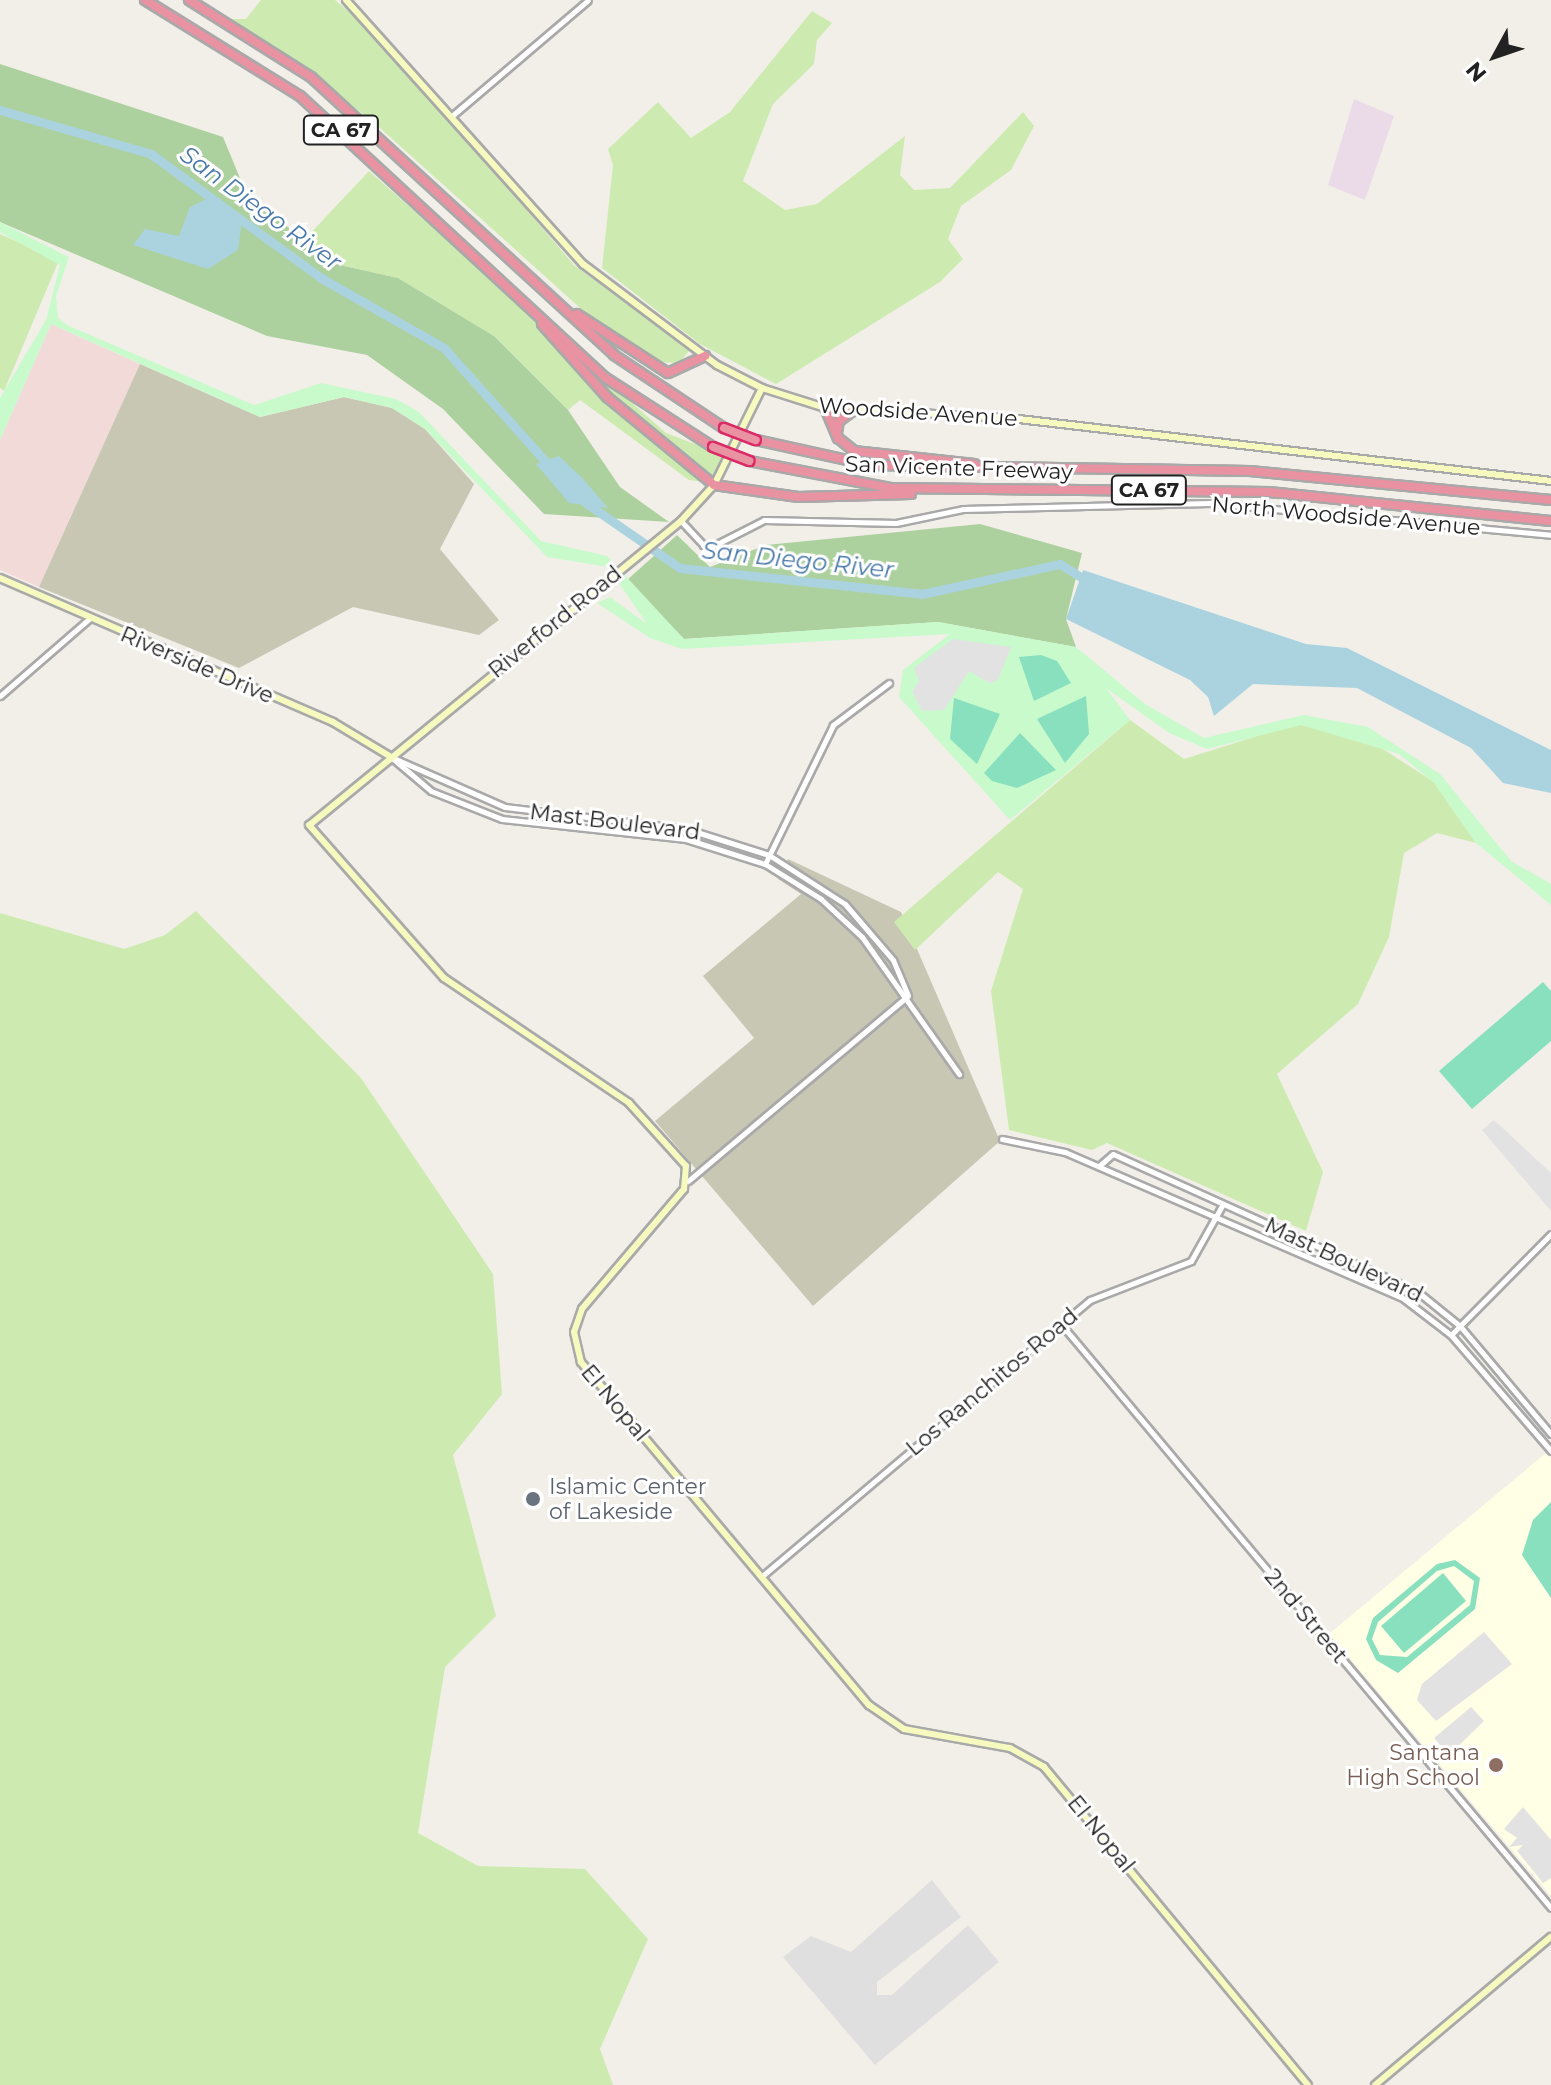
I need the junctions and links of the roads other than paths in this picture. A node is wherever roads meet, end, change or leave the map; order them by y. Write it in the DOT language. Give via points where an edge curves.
graph roads {
  1 [pos="145,0"];
  2 [pos="189,0"];
  3 [pos="346,0"];
  4 [pos="588,0"];
  5 [pos="453,115"];
  6 [pos="501,249"];
  7 [pos="513,290"];
  8 [pos="705,356"];
  9 [pos="762,388"];
  10 [pos="825,408"];
  11 [pos="854,410"];
  12 [pos="838,438"];
  13 [pos="1010,468"];
  14 [pos="1551,481"];
  15 [pos="714,485"];
  16 [pos="950,490"];
  17 [pos="1551,500"];
  18 [pos="681,521"];
  19 [pos="1551,521"];
  20 [pos="1551,535"];
  21 [pos="0,578"];
  22 [pos="90,618"];
  23 [pos="889,683"];
  24 [pos="0,696"];
  25 [pos="391,757"];
  26 [pos="553,816"];
  27 [pos="553,826"];
  28 [pos="769,855"];
  29 [pos="765,864"];
  30 [pos="908,996"];
  31 [pos="959,1074"];
  32 [pos="1002,1139"];
  33 [pos="1099,1166"];
  34 [pos="688,1181"];
  35 [pos="1223,1204"];
  36 [pos="1217,1217"];
  37 [pos="1551,1234"];
  38 [pos="1061,1324"];
  39 [pos="1460,1326"];
  40 [pos="1451,1335"];
  41 [pos="1551,1434"];
  42 [pos="1551,1451"];
  43 [pos="761,1577"];
  44 [pos="1551,1908"];
  45 [pos="1551,1937"];
  46 [pos="1308,2085"];
  47 [pos="1375,2085"];
  1 -- 7 [label="highway, San Vicente Freeway / CA 67" via="300,96"];
  2 -- 6 [label="highway, San Vicente Freeway / CA 67" via="311,77"];
  3 -- 5 [label="main road, Woodside Avenue"];
  4 -- 5 [label="street"];
  5 -- 8 [label="main road, Woodside Avenue" via="583,264"];
  6 -- 8 [label="highway" via="608,339 656,368 676,374"];
  6 -- 13 [label="highway, San Vicente Freeway / CA 67, bridge" via="650,385 724,428 870,465"];
  7 -- 15 [label="highway" via="607,397"];
  7 -- 16 [label="highway, San Vicente Freeway / CA 67, bridge" via="635,401 713,447 836,483"];
  8 -- 9 [label="main road, Woodside Avenue"];
  9 -- 10 [label="main road, Woodside Avenue"];
  9 -- 15 [label="main road, Riverford Road"];
  10 -- 11 [label="main road, Woodside Avenue"];
  10 -- 12 [label="highway"];
  11 -- 12 [label="highway" via="839,421"];
  11 -- 14 [label="main road, Woodside Avenue" via="1010,418"];
  12 -- 13 [label="highway" via="865,454"];
  13 -- 17 [label="highway, San Vicente Freeway / CA 67" via="1352,476"];
  15 -- 16 [label="highway" via="798,497"];
  15 -- 18 [label="main road, Riverford Road"];
  16 -- 19 [label="highway, San Vicente Freeway / CA 67" via="1269,492"];
  18 -- 20 [label="street, North Woodside Avenue" via="703,545 713,546 764,520 896,523 963,509 1209,503"];
  18 -- 25 [label="main road, Riverford Road"];
  21 -- 22 [label="main road, Riverside Drive"];
  22 -- 24 [label="street"];
  22 -- 25 [label="main road, Riverside Drive" via="333,722"];
  23 -- 28 [label="street" via="833,725"];
  25 -- 26 [label="street, Mast Boulevard" via="480,799"];
  25 -- 27 [label="street, Mast Boulevard" via="452,801"];
  25 -- 34 [label="main road, Riverford Road" via="309,825 444,978 646,1117 686,1166"];
  26 -- 27 [label="street"];
  26 -- 28 [label="street, Mast Boulevard" via="687,829"];
  27 -- 29 [label="street, Mast Boulevard" via="686,839"];
  28 -- 29 [label="street"];
  28 -- 30 [label="street, Mast Boulevard" via="845,904 893,960"];
  29 -- 30 [label="street, Mast Boulevard" via="838,912"];
  30 -- 31 [label="street"];
  30 -- 34 [label="street"];
  32 -- 33 [label="street, Mast Boulevard"];
  33 -- 35 [label="street, Mast Boulevard" via="1113,1154"];
  33 -- 36 [label="street, Mast Boulevard"];
  34 -- 43 [label="main road, El Nopal" via="582,1309 574,1342 581,1362"];
  35 -- 36 [label="street, Los Ranchitos Road"];
  35 -- 39 [label="street, Mast Boulevard" via="1400,1283"];
  36 -- 38 [label="street, Los Ranchitos Road" via="1182,1268 1098,1296"];
  36 -- 40 [label="street, Mast Boulevard" via="1404,1299"];
  37 -- 39 [label="street"];
  38 -- 43 [label="street, Los Ranchitos Road"];
  38 -- 44 [label="street, 2nd Street"];
  39 -- 40 [label="street"];
  39 -- 41 [label="street, Mast Boulevard"];
  40 -- 42 [label="street, Mast Boulevard"];
  43 -- 46 [label="main road, El Nopal" via="869,1705 895,1725 1010,1748 1044,1767"];
  45 -- 47 [label="main road"];
}
